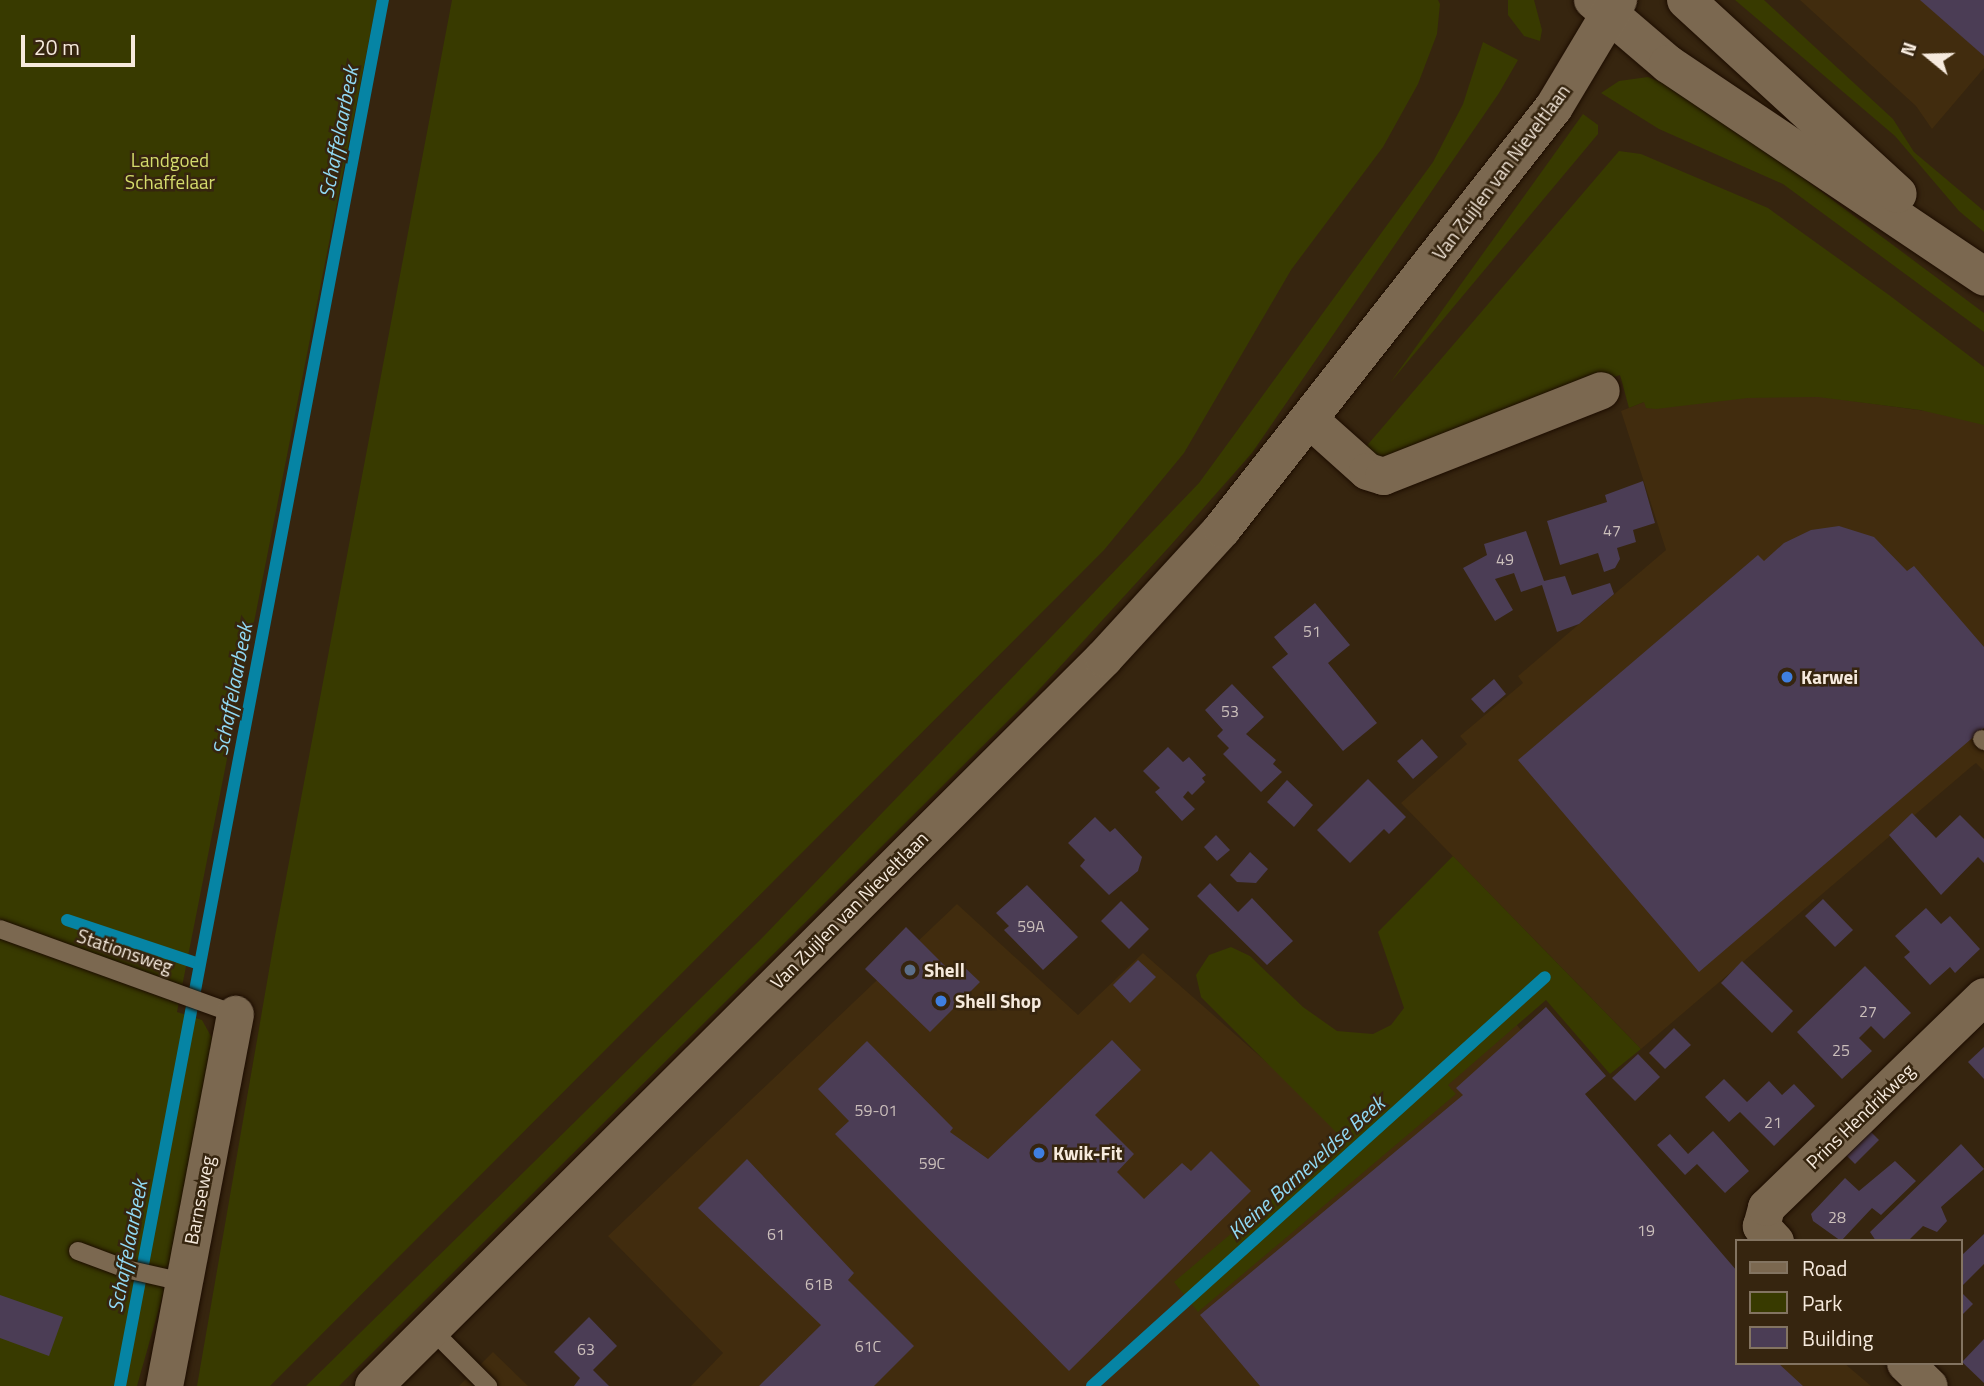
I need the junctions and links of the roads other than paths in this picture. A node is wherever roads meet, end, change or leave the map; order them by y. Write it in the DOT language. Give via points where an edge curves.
graph roads {
  1 [pos="1686,0"];
  2 [pos="1607,5"];
  3 [pos="1984,275"];
  4 [pos="1601,390"];
  5 [pos="1310,420"];
  6 [pos="0,929"];
  7 [pos="1984,996"];
  8 [pos="224,1009"];
  9 [pos="1773,1239"];
  10 [pos="78,1251"];
  11 [pos="173,1279"];
  12 [pos="431,1329"];
  13 [pos="1907,1365"];
  14 [pos="164,1386"];
  15 [pos="374,1386"];
  16 [pos="488,1386"];
  17 [pos="1929,1386"];
  1 -- 3 [label="main road, Van Zuijlen van Nieveltlaan"];
  2 -- 3 [label="main road, Van Zuijlen van Nieveltlaan" via="1668,64"];
  2 -- 5 [label="main road, Van Zuijlen van Nieveltlaan" via="1555,107"];
  4 -- 5 [label="street" via="1383,477 1375,477"];
  5 -- 12 [label="main road, Van Zuijlen van Nieveltlaan" via="1222,530 1104,658"];
  6 -- 8 [label="lane, Stationsweg"];
  7 -- 9 [label="street, Prins Hendrikweg" via="1766,1207 1761,1226"];
  8 -- 11 [label="street, Barnseweg"];
  10 -- 11 [label="lane" via="126,1269"];
  11 -- 14 [label="street, Barnseweg"];
  12 -- 15 [label="main road, Van Zuijlen van Nieveltlaan"];
  12 -- 16 [label="lane"];
  13 -- 17 [label="street"];
}
